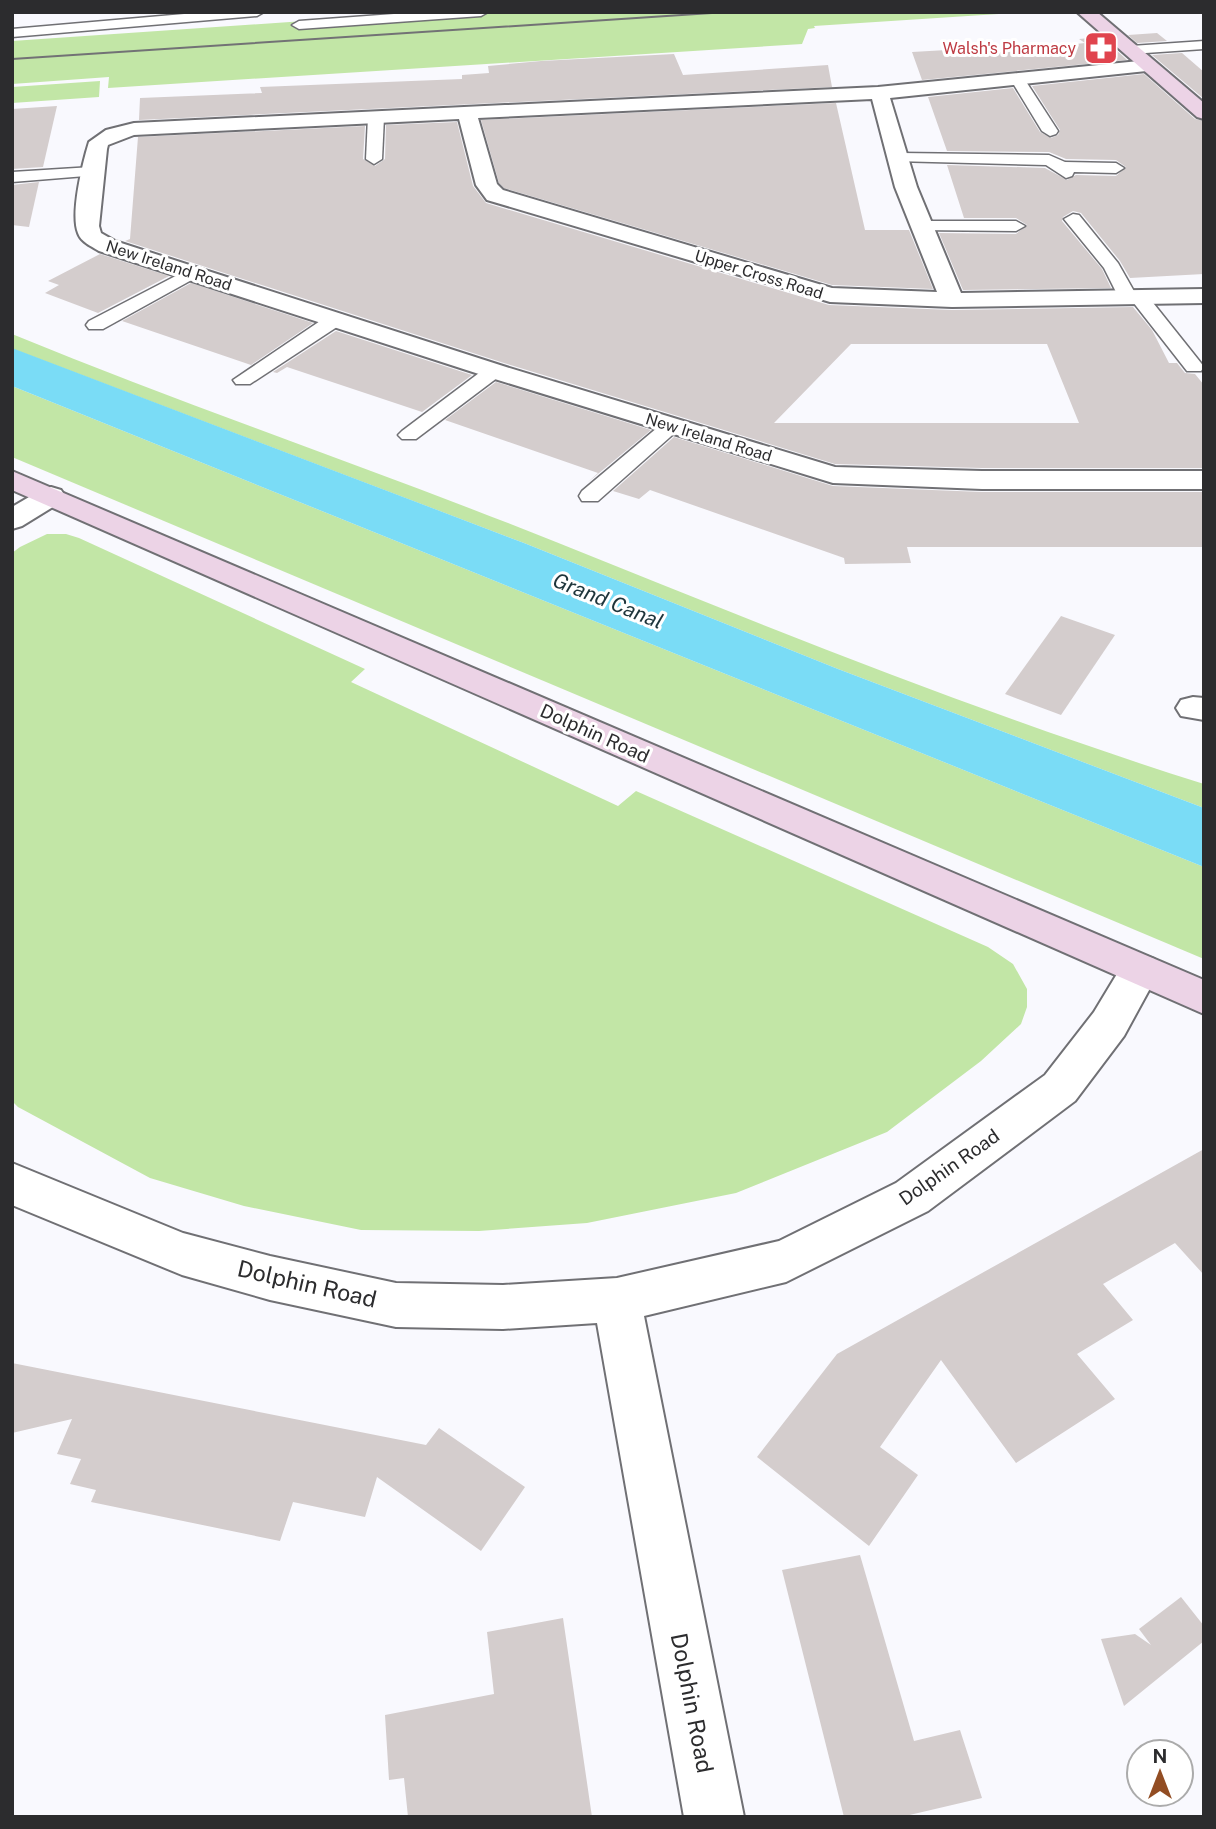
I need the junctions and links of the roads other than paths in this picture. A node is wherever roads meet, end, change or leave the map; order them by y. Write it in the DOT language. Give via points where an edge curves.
graph roads {
  1 [pos="257,12"];
  2 [pos="481,12"];
  3 [pos="1086,12"];
  4 [pos="299,25"];
  5 [pos="12,33"];
  6 [pos="1191,43"];
  7 [pos="1132,50"];
  8 [pos="1149,66"];
  9 [pos="1018,80"];
  10 [pos="878,93"];
  11 [pos="467,113"];
  12 [pos="1204,113"];
  13 [pos="376,117"];
  14 [pos="1050,131"];
  15 [pos="900,158"];
  16 [pos="374,159"];
  17 [pos="1116,168"];
  18 [pos="92,172"];
  19 [pos="12,177"];
  20 [pos="1073,219"];
  21 [pos="922,226"];
  22 [pos="1016,226"];
  23 [pos="191,273"];
  24 [pos="1204,296"];
  25 [pos="1134,298"];
  26 [pos="952,300"];
  27 [pos="336,320"];
  28 [pos="96,325"];
  29 [pos="1194,367"];
  30 [pos="494,371"];
  31 [pos="243,380"];
  32 [pos="671,426"];
  33 [pos="409,435"];
  34 [pos="12,479"];
  35 [pos="1204,480"];
  36 [pos="51,496"];
  37 [pos="590,496"];
  38 [pos="12,520"];
  39 [pos="1140,970"];
  40 [pos="1204,998"];
  41 [pos="12,1183"];
  42 [pos="617,1300"];
  43 [pos="714,1817"];
  1 -- 5 [label="lane"];
  2 -- 4 [label="lane"];
  3 -- 7 [label="main road"];
  6 -- 7 [label="lane"];
  7 -- 8 [label="main road"];
  8 -- 9 [label="street, New Ireland Road"];
  8 -- 12 [label="main road"];
  9 -- 10 [label="street, New Ireland Road"];
  9 -- 14 [label="lane"];
  10 -- 11 [label="street, New Ireland Road"];
  10 -- 15 [label="street"];
  11 -- 13 [label="street, New Ireland Road"];
  11 -- 26 [label="street, Upper Cross Road" via="487,185 495,195 830,295"];
  13 -- 16 [label="lane"];
  13 -- 18 [label="street, New Ireland Road" via="123,131 99,142"];
  15 -- 17 [label="lane" via="1049,160 1064,170"];
  15 -- 21 [label="street"];
  18 -- 19 [label="lane"];
  18 -- 23 [label="street, New Ireland Road" via="88,228 94,240"];
  20 -- 25 [label="lane"];
  21 -- 22 [label="lane"];
  21 -- 26 [label="street"];
  23 -- 27 [label="street, New Ireland Road"];
  23 -- 28 [label="lane"];
  24 -- 25 [label="street, Upper Cross Road"];
  25 -- 26 [label="street, Upper Cross Road"];
  25 -- 29 [label="lane"];
  27 -- 30 [label="street, New Ireland Road"];
  27 -- 31 [label="lane"];
  30 -- 32 [label="street, New Ireland Road"];
  30 -- 33 [label="lane"];
  32 -- 35 [label="street, New Ireland Road" via="832,475"];
  32 -- 37 [label="lane"];
  34 -- 36 [label="main road, Dolphin Road"];
  36 -- 38 [label="street"];
  36 -- 39 [label="main road, Dolphin Road"];
  39 -- 40 [label="main road, Dolphin Road"];
  39 -- 42 [label="street, Dolphin Road" via="1109,1024 1060,1088 912,1197 786,1261"];
  41 -- 42 [label="street, Dolphin Road" via="181,1254 396,1305 503,1307"];
  42 -- 43 [label="street, Dolphin Road"];
}
